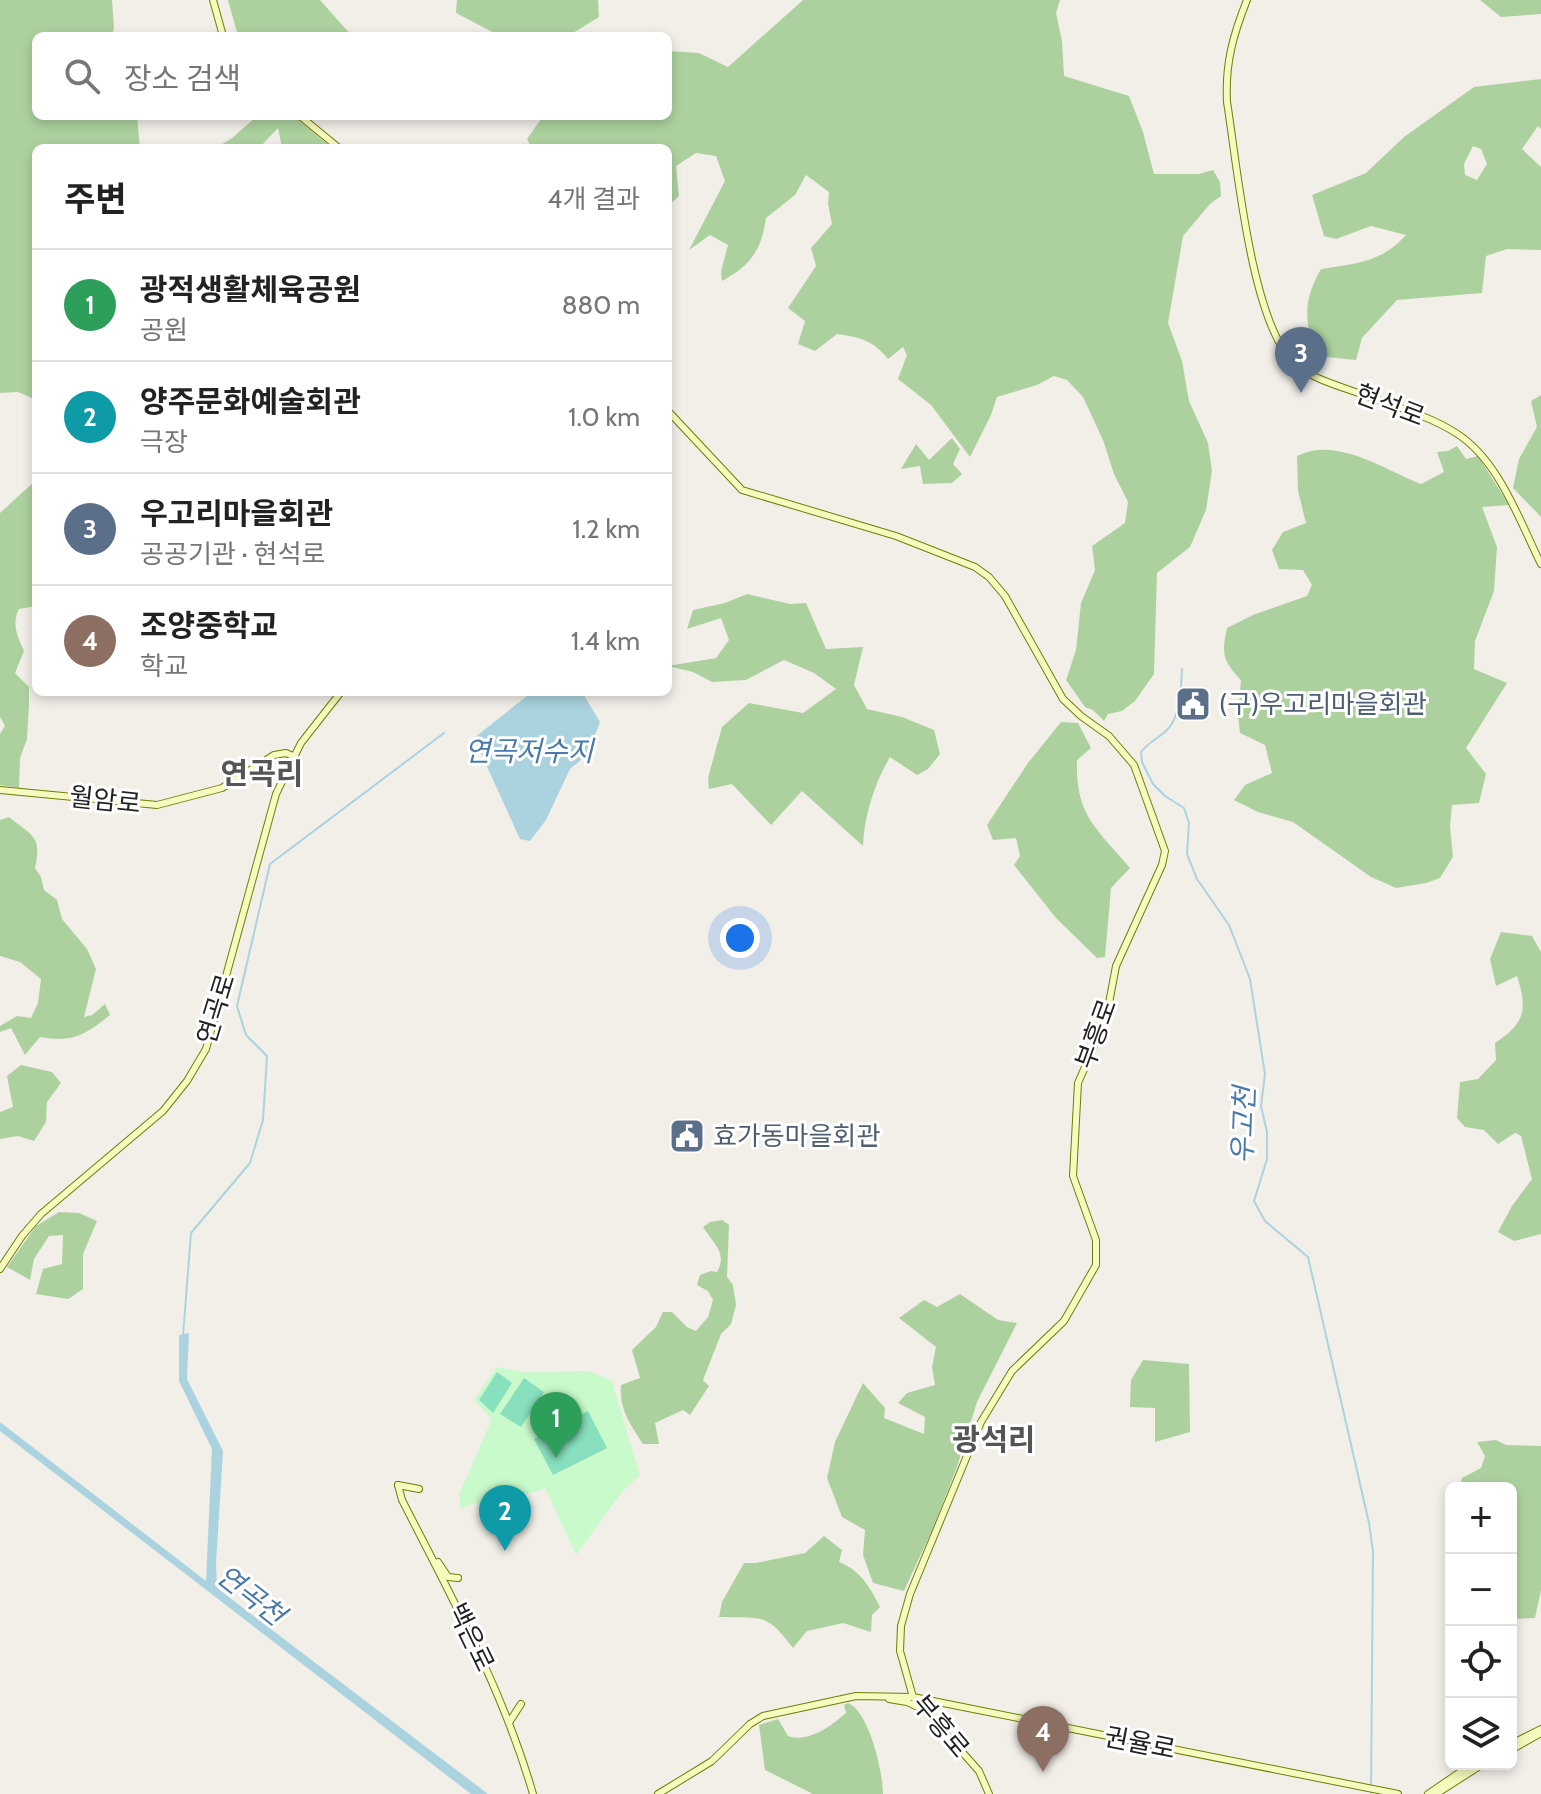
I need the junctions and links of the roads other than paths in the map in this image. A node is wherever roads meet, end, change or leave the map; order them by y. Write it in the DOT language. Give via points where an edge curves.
graph roads {
  1 [pos="213,0"];
  2 [pos="1247,0"];
  3 [pos="222,32"];
  4 [pos="305,120"];
  5 [pos="334,144"];
  6 [pos="672,415"];
  7 [pos="1541,564"];
  8 [pos="338,696"];
  9 [pos="293,756"];
  10 [pos="0,790"];
  11 [pos="0,1269"];
  12 [pos="419,1489"];
  13 [pos="425,1544"];
  14 [pos="433,1584"];
  15 [pos="445,1584"];
  16 [pos="904,1668"];
  17 [pos="884,1695"];
  18 [pos="895,1696"];
  19 [pos="913,1697"];
  20 [pos="933,1701"];
  21 [pos="521,1704"];
  22 [pos="922,1709"];
  23 [pos="510,1721"];
  24 [pos="1541,1731"];
  25 [pos="1517,1744"];
  26 [pos="1463,1770"];
  27 [pos="1474,1770"];
  28 [pos="533,1794"];
  29 [pos="658,1794"];
  30 [pos="989,1794"];
  31 [pos="1398,1794"];
  32 [pos="1428,1794"];
  33 [pos="1436,1794"];
  1 -- 3 [label="street"];
  2 -- 7 [label="street, 현석로" via="1231,43 1226,80 1251,248 1269,325 1295,364 1459,434 1490,466"];
  4 -- 5 [label="street"];
  6 -- 16 [label="street, 부흥로" via="742,490 896,536 989,577 1063,699 1109,736 1134,765 1165,851 1116,966 1106,1019 1078,1083 1073,1176 1096,1240 1096,1265 1055,1333 1003,1383 970,1444 910,1594 899,1639"];
  8 -- 9 [label="street, 연곡로"];
  9 -- 10 [label="street, 월암로" via="274,755 222,788 157,805"];
  9 -- 11 [label="street, 연곡로" via="266,822 206,1049 163,1111 41,1214"];
  12 -- 13 [label="street, 백은로" via="398,1485"];
  13 -- 15 [label="street, 백은로"];
  13 -- 15 [label="street" via="448,1577 458,1578"];
  14 -- 15 [label="street"];
  15 -- 23 [label="street, 백은로"];
  16 -- 18 [label="street" via="905,1686"];
  16 -- 19 [label="street, 부흥로"];
  17 -- 18 [label="street, 권율로"];
  17 -- 22 [label="street"];
  17 -- 29 [label="street, 권율로" via="763,1716 712,1761"];
  18 -- 19 [label="street, 권율로"];
  19 -- 20 [label="street, 권율로"];
  19 -- 22 [label="street, 부흥로"];
  20 -- 22 [label="street"];
  20 -- 31 [label="street, 권율로"];
  21 -- 23 [label="street"];
  22 -- 30 [label="street, 부흥로" via="979,1771"];
  23 -- 28 [label="street, 백은로"];
  24 -- 25 [label="street"];
  26 -- 32 [label="street"];
  27 -- 33 [label="street"];
}
